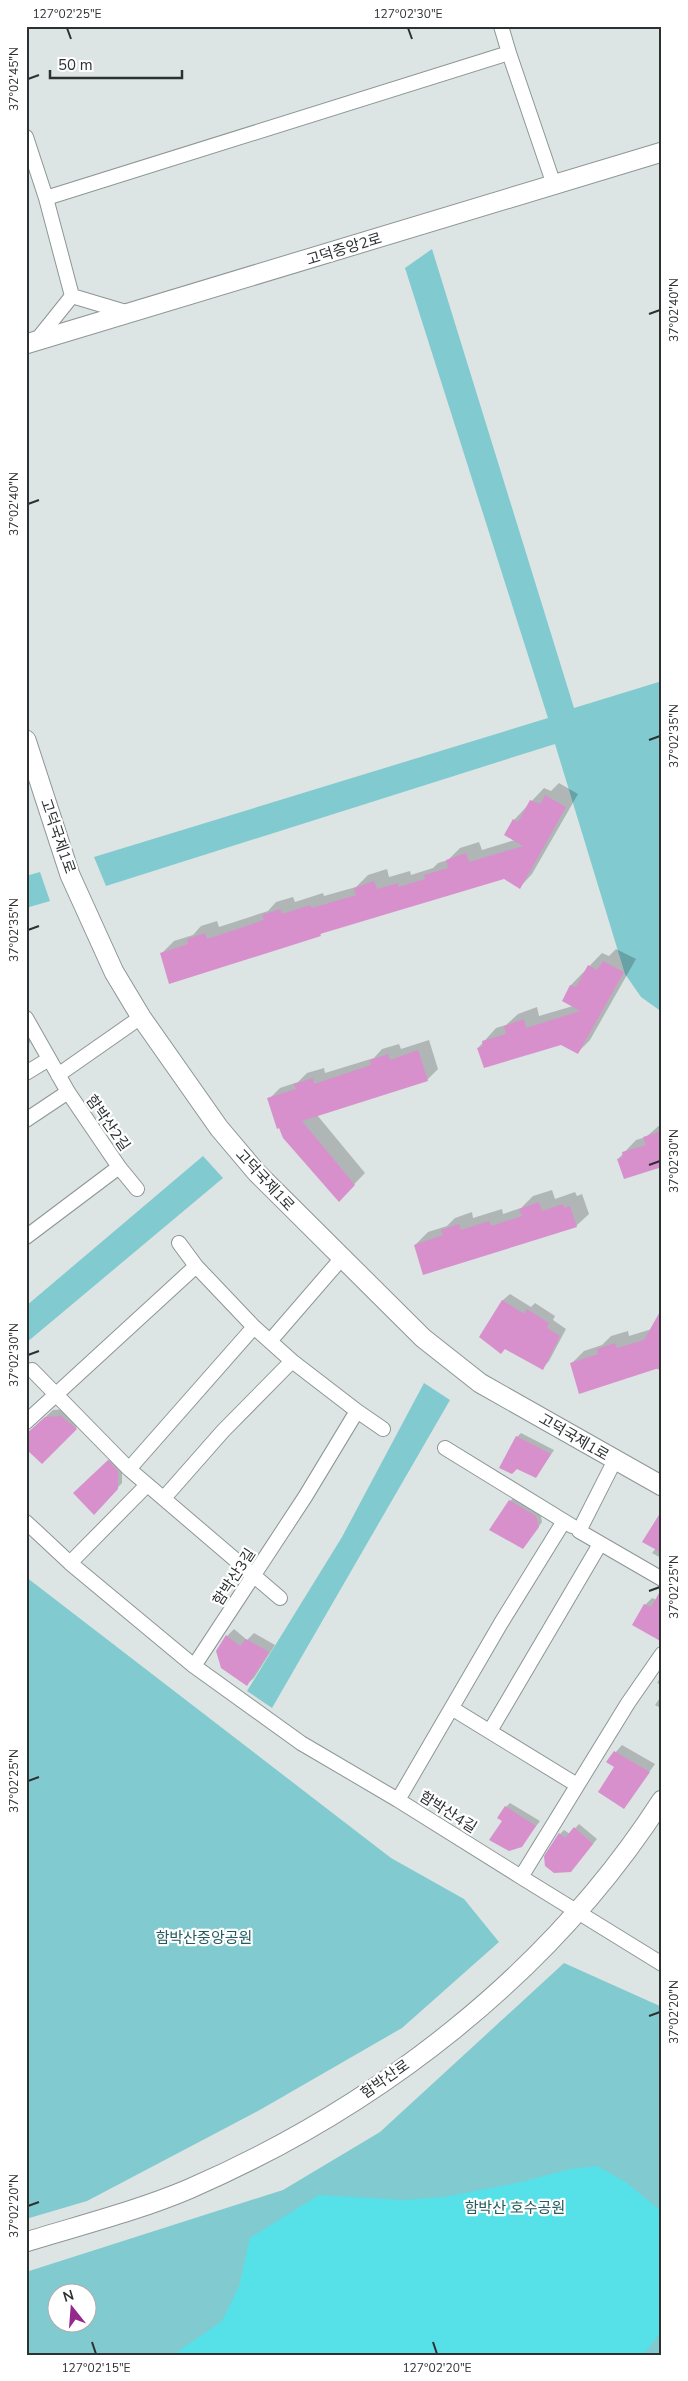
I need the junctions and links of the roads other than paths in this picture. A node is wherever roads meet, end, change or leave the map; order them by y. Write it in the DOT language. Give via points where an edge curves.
graph roads {
  1 [pos="501,26"];
  2 [pos="509,53"];
  3 [pos="26,137"];
  4 [pos="662,152"];
  5 [pos="554,184"];
  6 [pos="46,198"];
  7 [pos="72,296"];
  8 [pos="132,314"];
  9 [pos="31,343"];
  10 [pos="26,740"];
  11 [pos="141,1017"];
  12 [pos="26,1018"];
  13 [pos="49,1059"];
  14 [pos="26,1073"];
  15 [pos="58,1075"];
  16 [pos="68,1092"];
  17 [pos="26,1120"];
  18 [pos="119,1167"];
  19 [pos="137,1190"];
  20 [pos="26,1237"];
  21 [pos="178,1243"];
  22 [pos="341,1259"];
  23 [pos="196,1266"];
  24 [pos="254,1327"];
  25 [pos="270,1340"];
  26 [pos="292,1361"];
  27 [pos="32,1370"];
  28 [pos="54,1395"];
  29 [pos="357,1410"];
  30 [pos="26,1422"];
  31 [pos="383,1429"];
  32 [pos="445,1448"];
  33 [pos="615,1460"];
  34 [pos="129,1469"];
  35 [pos="147,1485"];
  36 [pos="662,1486"];
  37 [pos="164,1498"];
  38 [pos="26,1522"];
  39 [pos="564,1522"];
  40 [pos="579,1531"];
  41 [pos="600,1544"];
  42 [pos="70,1563"];
  43 [pos="254,1576"];
  44 [pos="662,1579"];
  45 [pos="280,1598"];
  46 [pos="662,1654"];
  47 [pos="194,1666"];
  48 [pos="453,1709"];
  49 [pos="490,1732"];
  50 [pos="577,1785"];
  51 [pos="398,1800"];
  52 [pos="662,1800"];
  53 [pos="521,1877"];
  54 [pos="577,1911"];
  55 [pos="662,1964"];
  56 [pos="26,2242"];
  1 -- 2 [label="street"];
  2 -- 5 [label="street"];
  2 -- 6 [label="street"];
  3 -- 6 [label="street"];
  4 -- 5 [label="street, 고덕중앙2로"];
  5 -- 8 [label="street, 고덕중앙2로"];
  6 -- 7 [label="street"];
  7 -- 8 [label="street"];
  7 -- 9 [label="street"];
  8 -- 9 [label="street, 고덕중앙2로"];
  10 -- 11 [label="street, 고덕국제1로" via="70,875 114,972"];
  11 -- 15 [label="street"];
  11 -- 22 [label="street, 고덕국제1로" via="219,1128 257,1173"];
  12 -- 13 [label="street, 함박산2길"];
  13 -- 14 [label="street"];
  13 -- 15 [label="street, 함박산2길"];
  15 -- 16 [label="street, 함박산2길"];
  16 -- 17 [label="street"];
  16 -- 18 [label="street, 함박산2길"];
  18 -- 19 [label="street"];
  18 -- 20 [label="street, 함박산2길"];
  21 -- 23 [label="street"];
  22 -- 25 [label="street"];
  22 -- 33 [label="street, 고덕국제1로" via="423,1338 480,1383"];
  23 -- 24 [label="street"];
  23 -- 28 [label="street"];
  24 -- 25 [label="street"];
  24 -- 34 [label="street"];
  25 -- 26 [label="street"];
  26 -- 29 [label="street"];
  26 -- 37 [label="street" via="223,1431"];
  27 -- 28 [label="street"];
  28 -- 30 [label="street"];
  28 -- 34 [label="street"];
  29 -- 31 [label="street"];
  29 -- 43 [label="street, 함박산3길"];
  32 -- 39 [label="street"];
  33 -- 36 [label="street, 고덕국제1로"];
  33 -- 40 [label="street"];
  34 -- 35 [label="street"];
  35 -- 37 [label="street"];
  35 -- 42 [label="street"];
  37 -- 43 [label="street"];
  38 -- 42 [label="street"];
  39 -- 40 [label="street"];
  39 -- 48 [label="street, 함박산4길" via="501,1623"];
  40 -- 41 [label="street"];
  41 -- 44 [label="street"];
  41 -- 49 [label="street"];
  42 -- 47 [label="street"];
  43 -- 45 [label="street"];
  43 -- 47 [label="street, 함박산3길"];
  46 -- 50 [label="street"];
  47 -- 51 [label="street" via="301,1743"];
  48 -- 49 [label="street"];
  48 -- 51 [label="street, 함박산4길"];
  49 -- 50 [label="street"];
  50 -- 53 [label="street"];
  51 -- 53 [label="street, 함박산4길"];
  52 -- 54 [label="street, 함박산로" via="643,1829"];
  53 -- 54 [label="street, 함박산4길"];
  54 -- 55 [label="street, 함박산4길"];
  54 -- 56 [label="street, 함박산로" via="544,1948 466,2022 343,2109 258,2156 188,2189 135,2209"];
}
